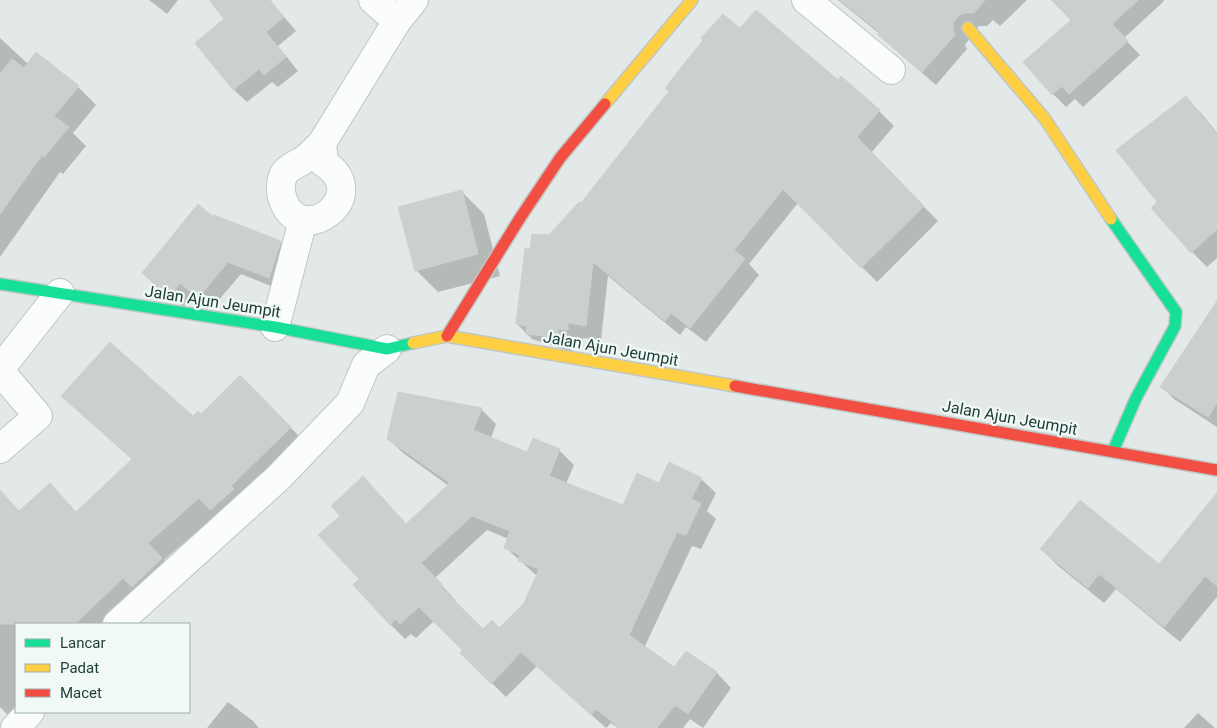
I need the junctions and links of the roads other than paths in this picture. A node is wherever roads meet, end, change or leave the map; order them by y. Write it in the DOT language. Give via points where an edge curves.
graph roads {
  1 [pos="373,0"];
  2 [pos="414,0"];
  3 [pos="692,0"];
  4 [pos="806,0"];
  5 [pos="397,21"];
  6 [pos="968,28"];
  7 [pos="891,70"];
  8 [pos="322,143"];
  9 [pos="303,220"];
  10 [pos="0,284"];
  11 [pos="60,293"];
  12 [pos="275,327"];
  13 [pos="447,336"];
  14 [pos="376,357"];
  15 [pos="0,370"];
  16 [pos="0,449"];
  17 [pos="1113,451"];
  18 [pos="1217,470"];
  19 [pos="118,623"];
  20 [pos="29,713"];
  21 [pos="15,728"];
  1 -- 5 [label="street"];
  2 -- 5 [label="street"];
  3 -- 13 [label="street" via="551,170"];
  4 -- 7 [label="street"];
  5 -- 8 [label="street"];
  6 -- 17 [label="street" via="1045,119 1176,312 1175,326 1136,398"];
  8 -- 9 [label="street" via="291,166 281,185 285,205"];
  8 -- 9 [label="street" via="324,163 334,170 340,181 341,194 336,208 327,216"];
  9 -- 12 [label="street"];
  10 -- 11 [label="street, Jalan Ajun Jeumpit"];
  11 -- 12 [label="street, Jalan Ajun Jeumpit"];
  11 -- 15 [label="street"];
  12 -- 14 [label="street, Jalan Ajun Jeumpit"];
  13 -- 14 [label="street, Jalan Ajun Jeumpit"];
  13 -- 17 [label="street, Jalan Ajun Jeumpit"];
  14 -- 19 [label="street" via="350,403 278,478"];
  15 -- 16 [label="street" via="38,416"];
  17 -- 18 [label="street, Jalan Ajun Jeumpit"];
  20 -- 21 [label="street"];
}
